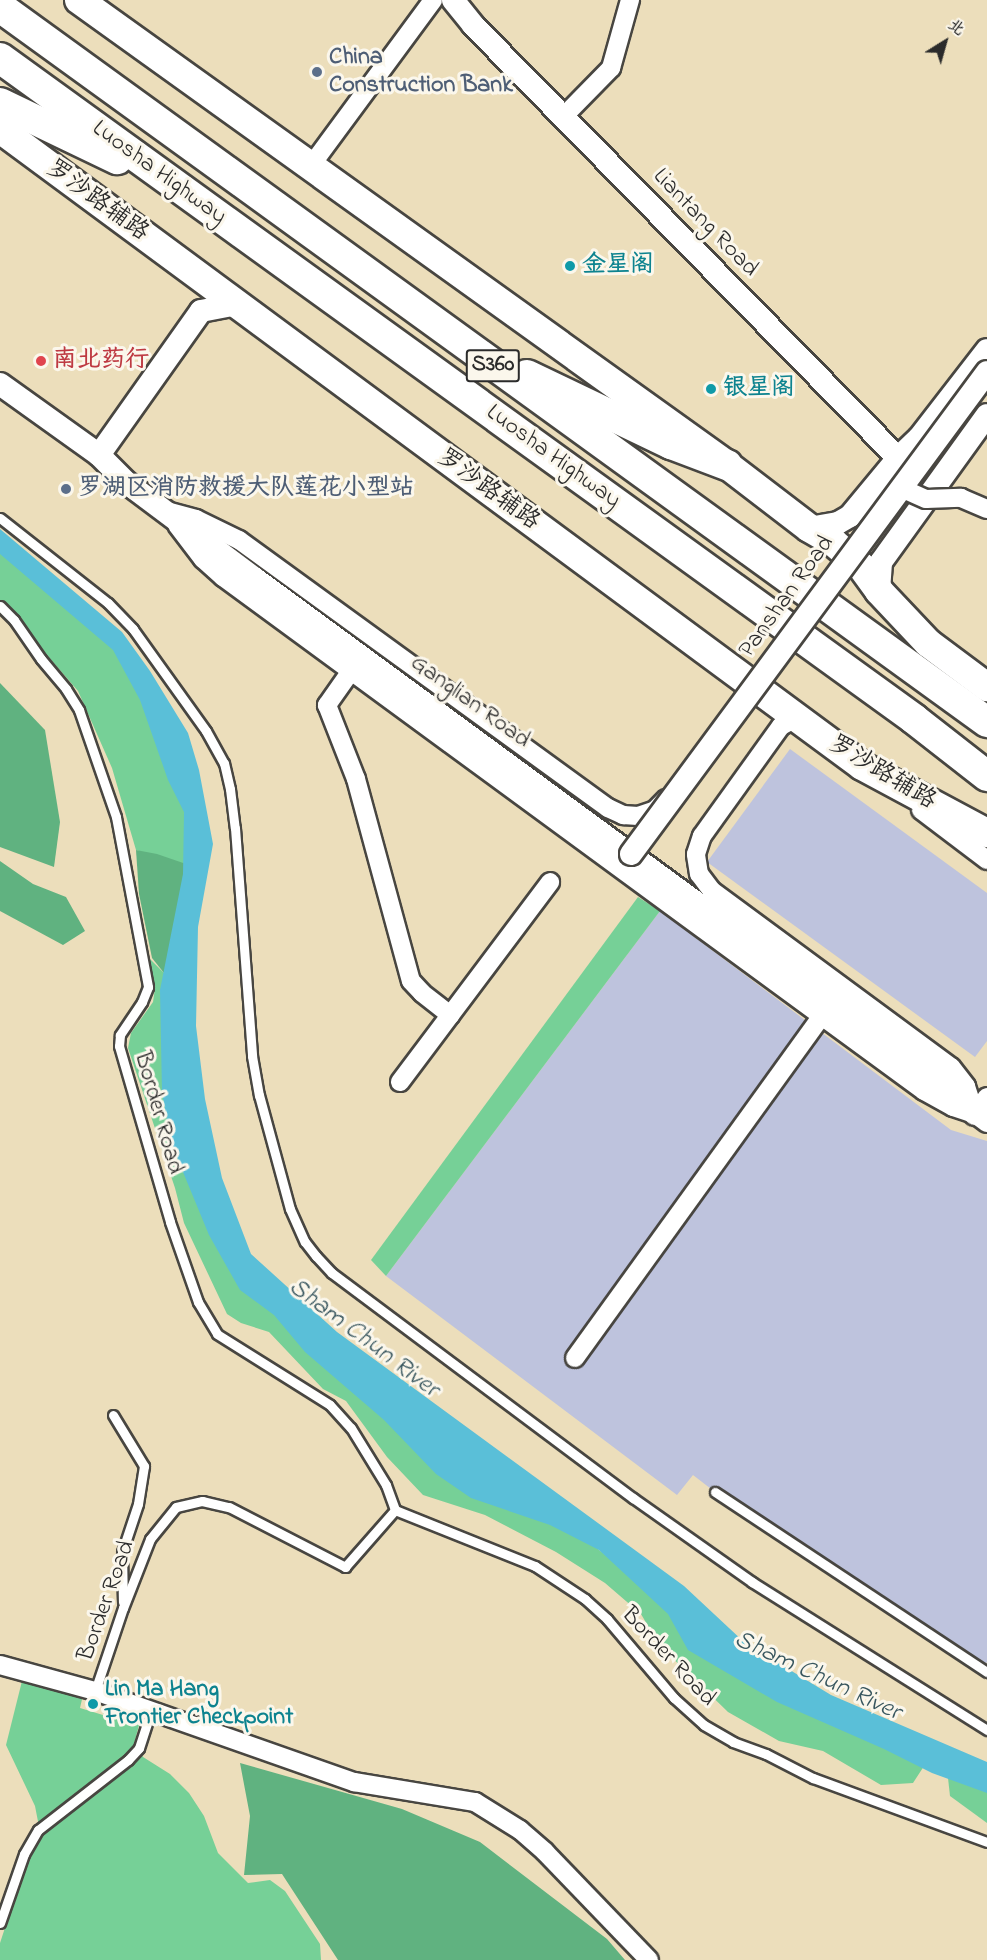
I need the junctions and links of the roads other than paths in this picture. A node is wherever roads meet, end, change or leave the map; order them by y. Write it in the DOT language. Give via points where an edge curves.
graph roads {
  1 [pos="79,0"];
  2 [pos="436,0"];
  3 [pos="453,0"];
  4 [pos="630,0"];
  5 [pos="0,7"];
  6 [pos="473,25"];
  7 [pos="0,58"];
  8 [pos="0,104"];
  9 [pos="563,117"];
  10 [pos="0,129"];
  11 [pos="310,167"];
  12 [pos="185,191"];
  13 [pos="192,272"];
  14 [pos="237,304"];
  15 [pos="201,311"];
  16 [pos="987,350"];
  17 [pos="481,357"];
  18 [pos="987,372"];
  19 [pos="0,384"];
  20 [pos="987,415"];
  21 [pos="99,455"];
  22 [pos="898,458"];
  23 [pos="727,465"];
  24 [pos="902,488"];
  25 [pos="987,509"];
  26 [pos="164,510"];
  27 [pos="0,518"];
  28 [pos="809,528"];
  29 [pos="879,591"];
  30 [pos="0,606"];
  31 [pos="890,654"];
  32 [pos="351,671"];
  33 [pos="742,678"];
  34 [pos="987,687"];
  35 [pos="987,699"];
  36 [pos="796,718"];
  37 [pos="987,722"];
  38 [pos="862,766"];
  39 [pos="987,776"];
  40 [pos="987,833"];
  41 [pos="631,854"];
  42 [pos="987,860"];
  43 [pos="550,882"];
  44 [pos="450,1015"];
  45 [pos="822,1016"];
  46 [pos="400,1082"];
  47 [pos="983,1111"];
  48 [pos="575,1358"];
  49 [pos="113,1415"];
  50 [pos="714,1492"];
  51 [pos="396,1510"];
  52 [pos="123,1608"];
  53 [pos="0,1665"];
  54 [pos="987,1672"];
  55 [pos="95,1691"];
  56 [pos="151,1710"];
  57 [pos="987,1730"];
  58 [pos="987,1842"];
  59 [pos="0,1923"];
  60 [pos="649,1960"];
  1 -- 11 [label="main road"];
  2 -- 6 [label="street, Liantang Road"];
  2 -- 11 [label="street"];
  3 -- 6 [label="street, Liantang Road"];
  4 -- 9 [label="street" via="611,68"];
  5 -- 17 [label="highway, Luosha Highway / S360"];
  6 -- 9 [label="street, Liantang Road"];
  7 -- 12 [label="highway, Luosha Highway / S360"];
  8 -- 12 [label="highway"];
  9 -- 22 [label="street, Liantang Road"];
  10 -- 13 [label="main road, 罗沙路辅路"];
  11 -- 23 [label="main road"];
  12 -- 39 [label="highway, Luosha Highway / S360" via="915,719"];
  13 -- 14 [label="main road, 罗沙路辅路"];
  13 -- 15 [label="street"];
  14 -- 15 [label="street"];
  14 -- 33 [label="main road, 罗沙路辅路"];
  15 -- 21 [label="street"];
  16 -- 22 [label="street, Panshan Road" via="919,438"];
  17 -- 23 [label="highway" via="572,395 670,444"];
  17 -- 31 [label="highway, Luosha Highway / S360"];
  18 -- 24 [label="street, Panshan Road, bridge"];
  19 -- 21 [label="street, Ganglian Road"];
  20 -- 29 [label="street" via="880,562"];
  21 -- 26 [label="street, Ganglian Road" via="127,483"];
  22 -- 28 [label="street, Panshan Road" via="850,516 838,524"];
  23 -- 28 [label="main road"];
  24 -- 25 [label="street, bridge" via="926,499 961,498"];
  24 -- 41 [label="street, Panshan Road, bridge"];
  26 -- 32 [label="street" via="223,578"];
  26 -- 33 [label="street" via="196,519 239,540 600,803 623,815 644,815 660,806 736,704"];
  26 -- 41 [label="street, Ganglian Road"];
  27 -- 57 [label="lane" via="108,603 133,629 206,731 224,763 231,789 252,1056 259,1095 290,1209 315,1256 351,1287 715,1556"];
  28 -- 29 [label="main road" via="861,566"];
  29 -- 34 [label="main road" via="928,643"];
  30 -- 51 [label="lane, Border Road" via="79,710 116,817 148,987 120,1035 119,1046 152,1166 198,1302 217,1334 330,1405 351,1428 386,1485"];
  31 -- 35 [label="highway" via="937,671"];
  31 -- 37 [label="highway, Luosha Highway / S360"];
  32 -- 44 [label="street" via="327,705 356,779 411,981"];
  32 -- 45 [label="street"];
  33 -- 36 [label="main road, 罗沙路辅路"];
  36 -- 38 [label="main road, 罗沙路辅路"];
  36 -- 47 [label="street" via="781,726 702,836 696,854 699,874 712,891 951,1067"];
  38 -- 40 [label="main road, 罗沙路辅路"];
  38 -- 42 [label="street"];
  41 -- 47 [label="street, Ganglian Road"];
  43 -- 44 [label="street"];
  44 -- 46 [label="street"];
  45 -- 47 [label="street" via="939,1100"];
  45 -- 48 [label="street"];
  49 -- 52 [label="lane" via="144,1466 138,1504 122,1552"];
  50 -- 54 [label="lane"];
  51 -- 52 [label="lane, Border Road" via="345,1567 229,1507 202,1501 176,1507 150,1539"];
  51 -- 58 [label="lane, Border Road" via="502,1551 560,1582 607,1619 674,1698 704,1725 734,1742 824,1782"];
  52 -- 55 [label="lane, Border Road"];
  53 -- 55 [label="street"];
  55 -- 56 [label="street"];
  56 -- 59 [label="lane" via="139,1748 128,1761 38,1830 24,1854"];
  56 -- 60 [label="street" via="354,1782 475,1802 520,1830 545,1852"];
}
